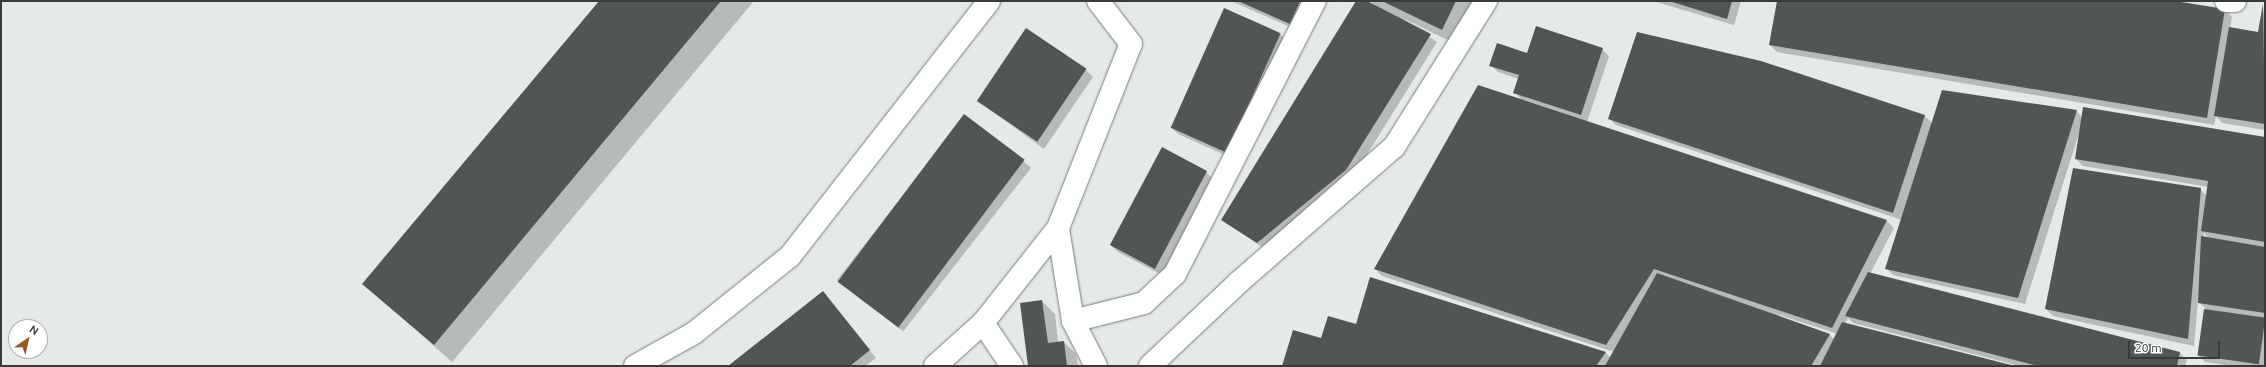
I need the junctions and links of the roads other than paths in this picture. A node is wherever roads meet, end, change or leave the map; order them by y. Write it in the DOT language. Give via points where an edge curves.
graph roads {
  1 [pos="989,1"];
  2 [pos="1098,1"];
  3 [pos="1315,1"];
  4 [pos="1486,1"];
  5 [pos="2226,1"];
  6 [pos="2234,1"];
  7 [pos="1058,228"];
  8 [pos="1073,321"];
  9 [pos="983,323"];
  10 [pos="635,366"];
  11 [pos="935,366"];
  12 [pos="1012,366"];
  13 [pos="1096,366"];
  14 [pos="1150,366"];
  1 -- 10 [label="street" via="790,256 694,333"];
  2 -- 7 [label="street" via="1131,44"];
  3 -- 8 [label="street" via="1175,274 1144,303"];
  4 -- 14 [label="street" via="1394,147 1239,282"];
  5 -- 6 [label="street"];
  7 -- 8 [label="street"];
  7 -- 9 [label="street"];
  8 -- 13 [label="street"];
  9 -- 11 [label="street"];
  9 -- 12 [label="street"];
}
